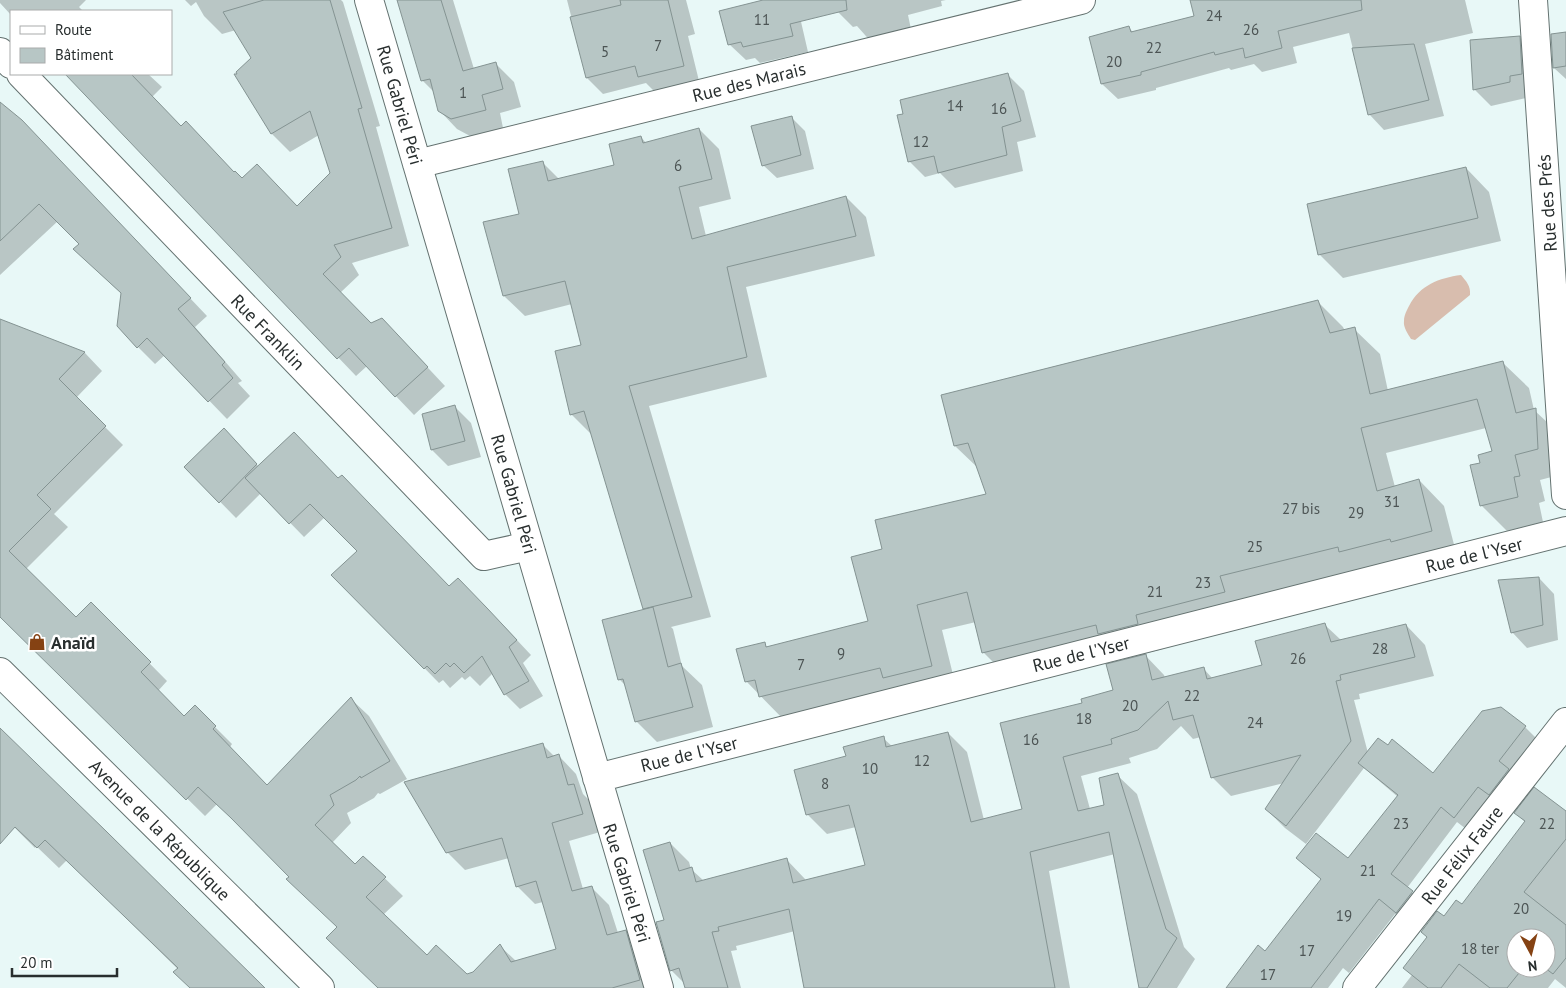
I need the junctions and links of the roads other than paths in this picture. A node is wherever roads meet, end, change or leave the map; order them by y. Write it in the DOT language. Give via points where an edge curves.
graph roads {
  1 [pos="369,0"];
  2 [pos="1081,0"];
  3 [pos="1534,0"];
  4 [pos="0,52"];
  5 [pos="10,63"];
  6 [pos="22,75"];
  7 [pos="417,164"];
  8 [pos="1559,283"];
  9 [pos="1566,496"];
  10 [pos="1566,531"];
  11 [pos="529,546"];
  12 [pos="0,672"];
  13 [pos="1566,722"];
  14 [pos="597,778"];
  15 [pos="320,988"];
  16 [pos="659,988"];
  17 [pos="1357,988"];
  1 -- 7 [label="street, Rue Gabriel Péri"];
  2 -- 7 [label="street, Rue des Marais"];
  3 -- 8 [label="street, Rue des Prés"];
  4 -- 5 [label="street"];
  6 -- 11 [label="street, Rue Franklin" via="484,556"];
  7 -- 11 [label="street, Rue Gabriel Péri"];
  8 -- 9 [label="street, Rue des Prés"];
  10 -- 14 [label="street, Rue de l'Yser"];
  11 -- 14 [label="street, Rue Gabriel Péri"];
  12 -- 15 [label="street, Avenue de la République"];
  13 -- 17 [label="street, Rue Félix Faure"];
  14 -- 16 [label="street, Rue Gabriel Péri"];
}
